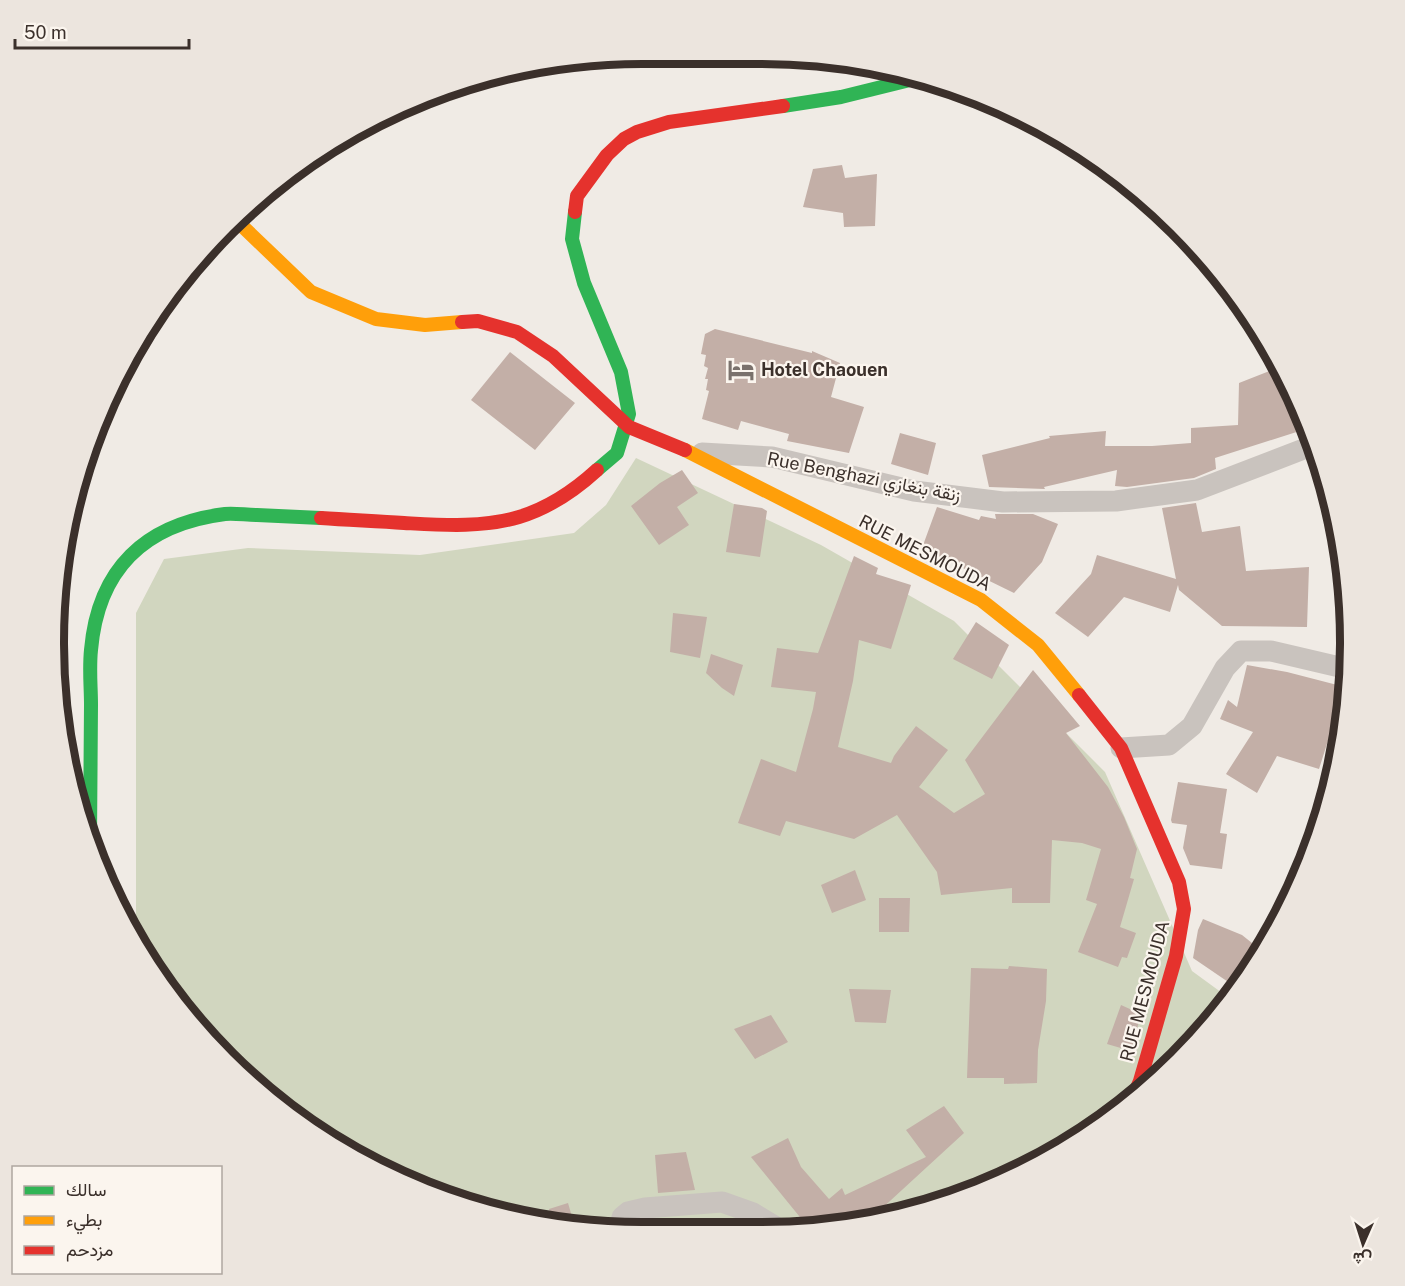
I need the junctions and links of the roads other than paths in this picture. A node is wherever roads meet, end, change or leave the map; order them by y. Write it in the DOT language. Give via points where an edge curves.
graph roads {
  1 [pos="902,82"];
  2 [pos="242,226"];
  3 [pos="628,427"];
  4 [pos="1306,448"];
  5 [pos="693,453"];
  6 [pos="1339,667"];
  7 [pos="1121,748"];
  8 [pos="90,813"];
  9 [pos="1140,1080"];
  10 [pos="622,1221"];
  11 [pos="767,1222"];
  1 -- 3 [label="main road" via="833,98 658,124 627,137 588,173 574,202 570,226 578,269 619,362 629,402"];
  2 -- 3 [label="main road" via="311,292 376,319 425,325 478,321 517,332 553,356"];
  3 -- 5 [label="main road, RUE MESMOUDA"];
  3 -- 8 [label="main road" via="614,455 591,480 532,514 496,523 456,525 227,514 173,525 144,542 115,569 100,599 92,643"];
  4 -- 5 [label="street, Rue Benghazi زنقة بنغازي" via="1197,490 1104,501 1003,502 914,491 772,458"];
  5 -- 7 [label="main road, RUE MESMOUDA" via="981,600 1038,645"];
  6 -- 7 [label="street" via="1271,651 1241,651 1225,668 1192,726 1169,745"];
  7 -- 9 [label="main road, RUE MESMOUDA" via="1179,882 1184,909 1176,956"];
  10 -- 11 [label="street" via="628,1212 645,1208 722,1202"];
}
